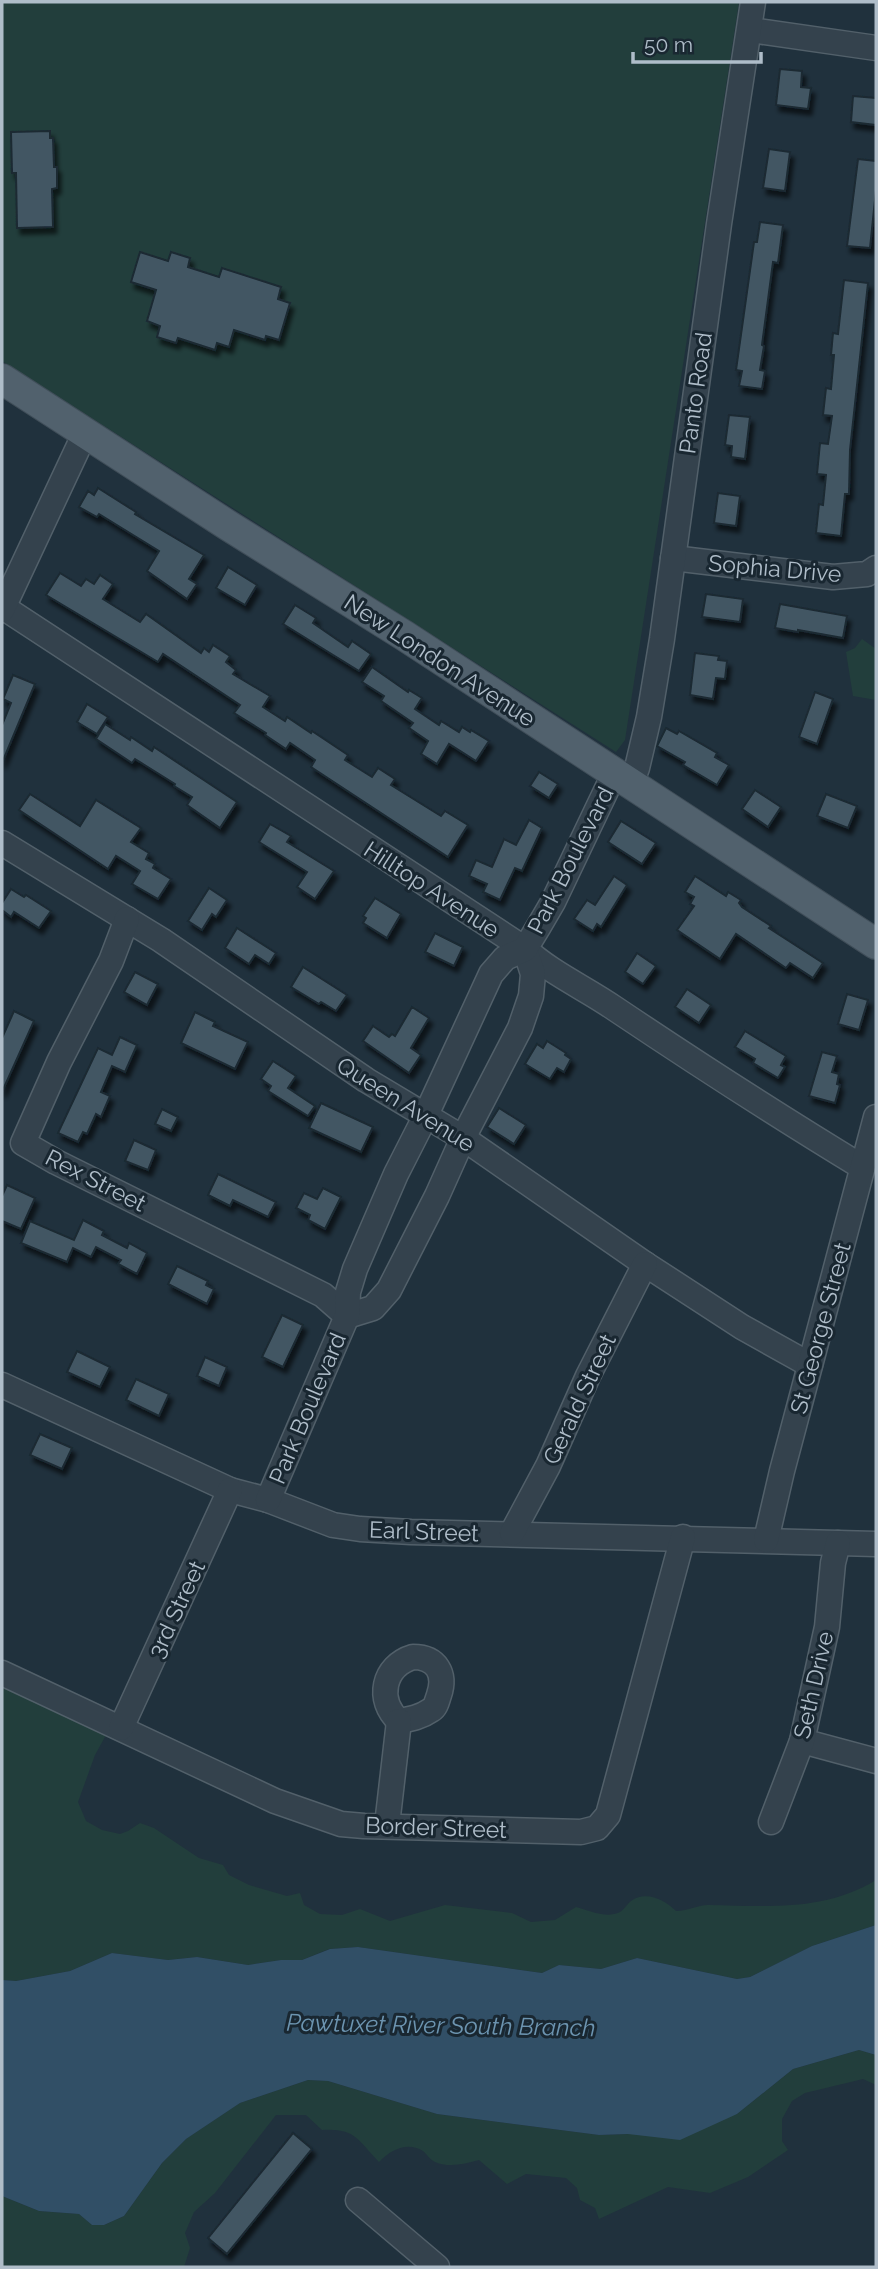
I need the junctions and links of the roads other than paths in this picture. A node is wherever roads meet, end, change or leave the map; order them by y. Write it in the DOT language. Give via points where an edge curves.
graph roads {
  1 [pos="753,2"];
  2 [pos="750,30"];
  3 [pos="876,48"];
  4 [pos="2,379"];
  5 [pos="85,433"];
  6 [pos="673,558"];
  7 [pos="876,568"];
  8 [pos="2,609"];
  9 [pos="623,777"];
  10 [pos="2,843"];
  11 [pos="127,919"];
  12 [pos="876,944"];
  13 [pos="525,949"];
  14 [pos="425,1117"];
  15 [pos="876,1117"];
  16 [pos="463,1138"];
  17 [pos="862,1167"];
  18 [pos="645,1264"];
  19 [pos="346,1316"];
  20 [pos="810,1366"];
  21 [pos="2,1385"];
  22 [pos="230,1490"];
  23 [pos="268,1500"];
  24 [pos="512,1533"];
  25 [pos="683,1537"];
  26 [pos="766,1540"];
  27 [pos="838,1543"];
  28 [pos="876,1544"];
  29 [pos="2,1673"];
  30 [pos="399,1721"];
  31 [pos="121,1728"];
  32 [pos="802,1741"];
  33 [pos="876,1760"];
  34 [pos="771,1822"];
  35 [pos="387,1825"];
  36 [pos="358,2200"];
  37 [pos="437,2267"];
  1 -- 2 [label="street, Panto Road"];
  2 -- 3 [label="street"];
  2 -- 6 [label="street, Panto Road"];
  4 -- 5 [label="main road, New London Avenue"];
  5 -- 8 [label="street"];
  5 -- 9 [label="main road, New London Avenue"];
  6 -- 7 [label="street, Sophia Drive" via="833,577 867,574"];
  6 -- 9 [label="street, Panto Road" via="649,717 637,768"];
  8 -- 13 [label="street, Hilltop Avenue"];
  9 -- 12 [label="main road, New London Avenue"];
  9 -- 13 [label="street, Park Boulevard"];
  10 -- 11 [label="street, Queen Avenue"];
  11 -- 14 [label="street, Queen Avenue"];
  11 -- 19 [label="street, Rex Street" via="23,1143 323,1295"];
  13 -- 14 [label="street, Park Boulevard" via="505,958 491,974"];
  13 -- 16 [label="street, Park Boulevard" via="533,974 531,996 520,1028"];
  13 -- 17 [label="street, Hilltop Avenue" via="540,963"];
  14 -- 16 [label="street, Queen Avenue"];
  14 -- 19 [label="street, Park Boulevard" via="355,1269"];
  15 -- 17 [label="street, St George Street"];
  16 -- 18 [label="street, Queen Avenue"];
  16 -- 19 [label="street, Park Boulevard" via="390,1290 373,1308"];
  17 -- 20 [label="street, St George Street"];
  18 -- 20 [label="street, Queen Avenue"];
  18 -- 24 [label="street, Gerald Street"];
  19 -- 23 [label="street, Park Boulevard"];
  20 -- 26 [label="street, St George Street"];
  21 -- 22 [label="street, Earl Street"];
  22 -- 23 [label="street, Earl Street"];
  22 -- 31 [label="street, 3rd Street"];
  23 -- 24 [label="street, Earl Street" via="333,1525 360,1529"];
  24 -- 25 [label="street, Earl Street"];
  25 -- 26 [label="street, Earl Street"];
  25 -- 35 [label="street, Border Street" via="608,1815 597,1828 581,1832"];
  26 -- 27 [label="street, Earl Street"];
  27 -- 28 [label="street, Earl Street"];
  27 -- 32 [label="street, Seth Drive" via="827,1627"];
  29 -- 31 [label="street, Border Street"];
  30 -- 35 [label="street"];
  31 -- 35 [label="street, Border Street" via="316,1816 341,1824"];
  32 -- 33 [label="street"];
  32 -- 34 [label="street, Seth Drive"];
  36 -- 37 [label="street"];
}
